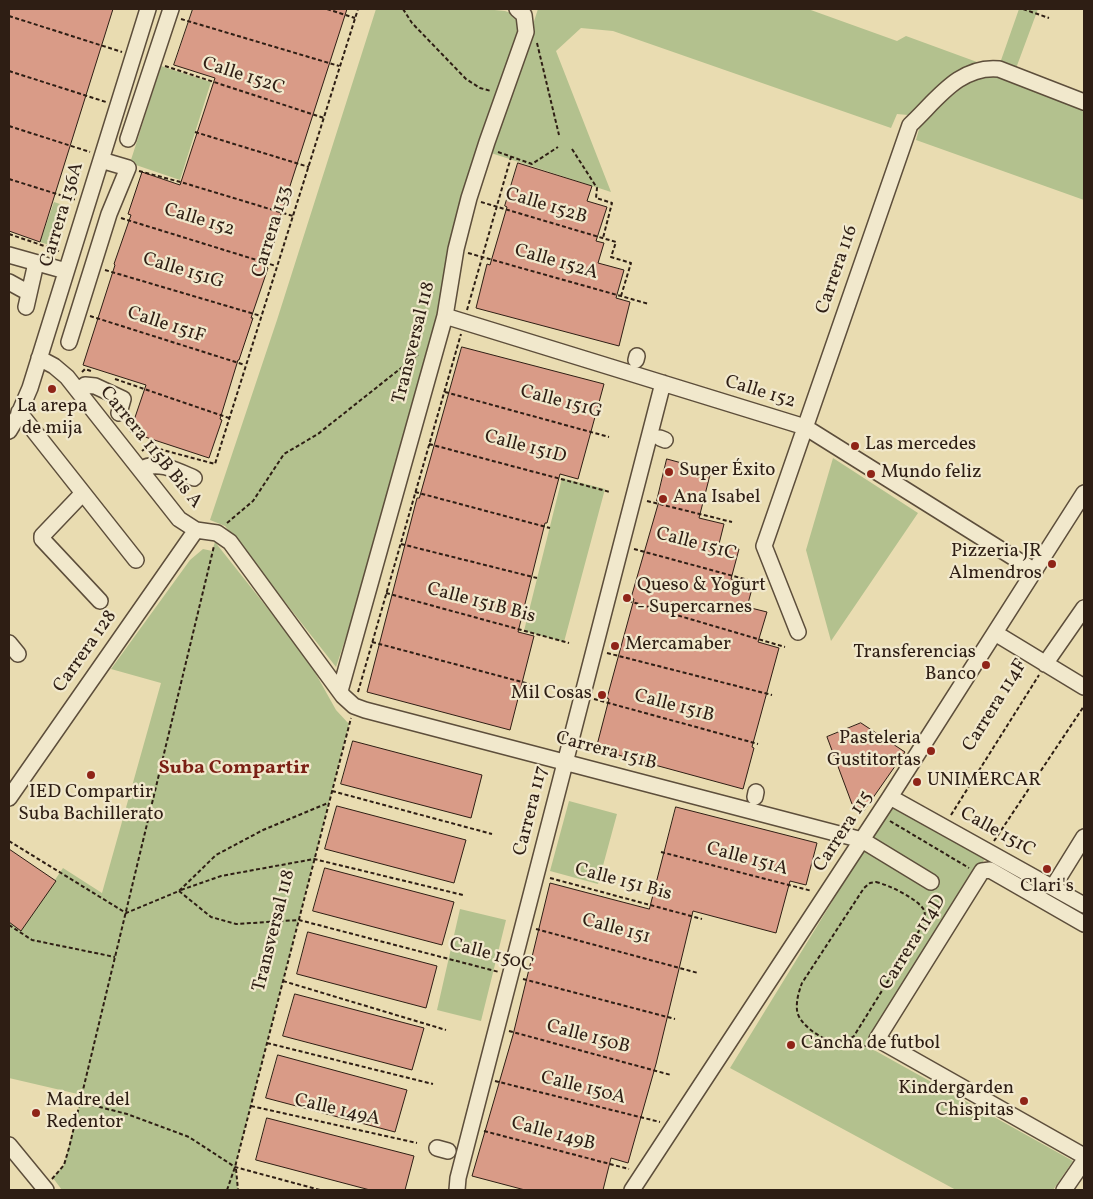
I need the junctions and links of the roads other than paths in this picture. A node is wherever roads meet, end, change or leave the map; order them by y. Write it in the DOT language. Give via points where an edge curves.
graph roads {
  1 [pos="148,9"];
  2 [pos="517,9"];
  3 [pos="170,12"];
  4 [pos="151,70"];
  5 [pos="129,71"];
  6 [pos="1084,102"];
  7 [pos="128,139"];
  8 [pos="102,158"];
  9 [pos="9,255"];
  10 [pos="36,263"];
  11 [pos="66,271"];
  12 [pos="9,282"];
  13 [pos="445,316"];
  14 [pos="69,342"];
  15 [pos="39,358"];
  16 [pos="663,383"];
  17 [pos="75,387"];
  18 [pos="19,412"];
  19 [pos="119,413"];
  20 [pos="805,427"];
  21 [pos="9,431"];
  22 [pos="141,469"];
  23 [pos="194,478"];
  24 [pos="83,493"];
  25 [pos="1084,493"];
  26 [pos="196,530"];
  27 [pos="136,560"];
  28 [pos="1035,571"];
  29 [pos="100,601"];
  30 [pos="1084,608"];
  31 [pos="798,632"];
  32 [pos="995,634"];
  33 [pos="1046,664"];
  34 [pos="1084,687"];
  35 [pos="345,697"];
  36 [pos="565,762"];
  37 [pos="890,797"];
  38 [pos="9,798"];
  39 [pos="1084,837"];
  40 [pos="862,840"];
  41 [pos="983,872"];
  42 [pos="931,882"];
  43 [pos="1052,887"];
  44 [pos="1084,905"];
  45 [pos="1084,924"];
  46 [pos="9,1145"];
  47 [pos="1084,1156"];
  48 [pos="1084,1162"];
  49 [pos="44,1188"];
  50 [pos="457,1190"];
  51 [pos="632,1190"];
  52 [pos="1064,1190"];
  1 -- 5 [label="street, Carrera 136A"];
  2 -- 13 [label="street, Transversal 118" via="524,15 526,32 469,198"];
  3 -- 4 [label="street"];
  4 -- 5 [label="street"];
  4 -- 7 [label="street"];
  5 -- 8 [label="street, Carrera 136A"];
  6 -- 20 [label="street, Carrera 116" via="999,69 986,68 969,73 950,86 910,125"];
  8 -- 11 [label="street, Carrera 136A"];
  8 -- 14 [label="street" via="128,168 109,214"];
  9 -- 10 [label="street"];
  10 -- 11 [label="street"];
  10 -- 12 [label="street" via="28,300"];
  11 -- 15 [label="street, Carrera 136A"];
  13 -- 16 [label="street, Calle 152"];
  13 -- 35 [label="street, Transversal 118"];
  15 -- 17 [label="street, Carrera 115B Bis A" via="54,366"];
  15 -- 18 [label="street, Carrera 136A"];
  16 -- 20 [label="street, Calle 152"];
  16 -- 36 [label="street, Carrera 117" via="608,596 582,646 582,696"];
  17 -- 19 [label="street" via="91,385 123,399"];
  17 -- 22 [label="street, Carrera 115B Bis A"];
  18 -- 21 [label="street, Carrera 136A"];
  18 -- 24 [label="street"];
  20 -- 28 [label="street, Calle 152"];
  20 -- 31 [label="street, Carrera 116" via="764,546"];
  22 -- 23 [label="street" via="164,466"];
  22 -- 26 [label="street, Carrera 115B Bis A" via="179,518"];
  24 -- 27 [label="street"];
  24 -- 29 [label="street" via="42,539"];
  25 -- 28 [label="street, Carrera 115"];
  26 -- 35 [label="street, Carrera 115B Bis A" via="217,533 230,542"];
  26 -- 38 [label="street, Carrera 128"];
  28 -- 32 [label="street, Carrera 115"];
  30 -- 33 [label="street, Carrera 114F"];
  32 -- 33 [label="street"];
  32 -- 37 [label="street, Carrera 115"];
  33 -- 34 [label="street"];
  35 -- 36 [label="street, Carrera 151B" via="365,710"];
  36 -- 40 [label="street, Carrera 151B"];
  36 -- 50 [label="street, Carrera 117"];
  37 -- 40 [label="street, Carrera 115"];
  37 -- 43 [label="street, Calle 151C"];
  39 -- 43 [label="street"];
  40 -- 42 [label="street, Carrera 151B"];
  40 -- 51 [label="street, Carrera 115"];
  41 -- 45 [label="street, Calle 151C"];
  41 -- 47 [label="street, Carrera 114D" via="877,1039"];
  43 -- 44 [label="street, Calle 151C"];
  46 -- 49 [label="street"];
  48 -- 52 [label="street"];
}
